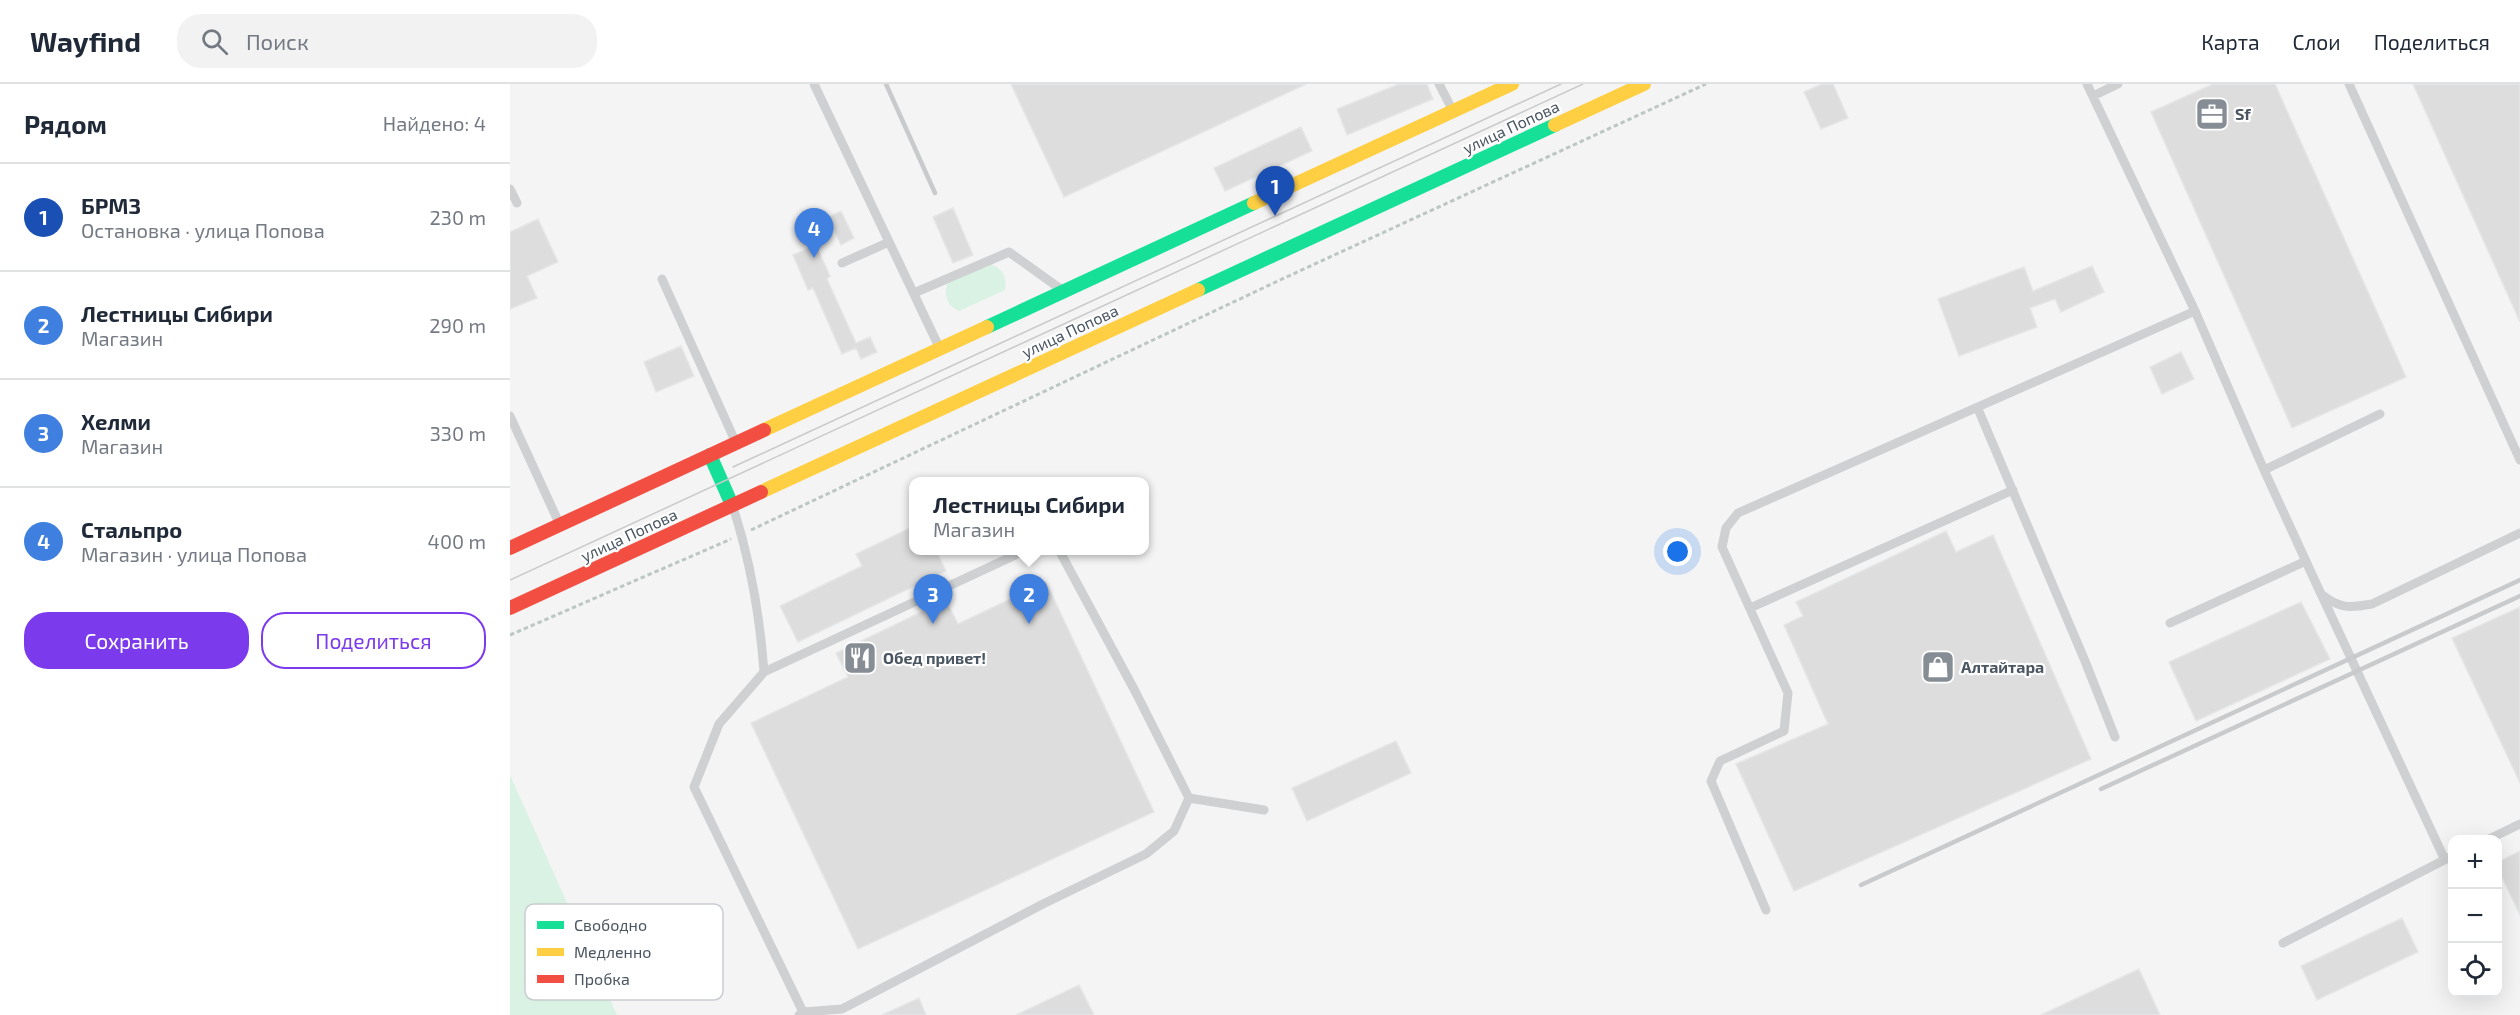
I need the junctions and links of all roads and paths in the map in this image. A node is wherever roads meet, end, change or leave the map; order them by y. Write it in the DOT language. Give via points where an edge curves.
graph roads {
  1 [pos="814,84"];
  2 [pos="1439,84"];
  3 [pos="1512,84"];
  4 [pos="1644,84"];
  5 [pos="1706,84"];
  6 [pos="2087,84"];
  7 [pos="2118,84"];
  8 [pos="2349,84"];
  9 [pos="2093,96"];
  10 [pos="1453,111"];
  11 [pos="510,189"];
  12 [pos="516,203"];
  13 [pos="889,242"];
  14 [pos="842,263"];
  15 [pos="662,279"];
  16 [pos="1064,291"];
  17 [pos="914,293"];
  18 [pos="2195,311"];
  19 [pos="940,349"];
  20 [pos="1978,409"];
  21 [pos="2380,414"];
  22 [pos="510,416"];
  23 [pos="736,443"];
  24 [pos="710,455"];
  25 [pos="2520,460"];
  26 [pos="2264,470"];
  27 [pos="2013,490"];
  28 [pos="732,505"];
  29 [pos="560,525"];
  30 [pos="2520,533"];
  31 [pos="742,534"];
  32 [pos="510,548"];
  33 [pos="1015,555"];
  34 [pos="1062,555"];
  35 [pos="2306,561"];
  36 [pos="2321,594"];
  37 [pos="510,608"];
  38 [pos="1750,608"];
  39 [pos="2170,623"];
  40 [pos="510,634"];
  41 [pos="764,672"];
  42 [pos="2115,737"];
  43 [pos="1189,798"];
  44 [pos="1264,810"];
  45 [pos="2520,824"];
  46 [pos="2497,835"];
  47 [pos="2448,856"];
  48 [pos="2448,859"];
  49 [pos="1766,910"];
  50 [pos="2283,943"];
  51 [pos="801,1013"];
  1 -- 13 [label="lane"];
  2 -- 10 [label="lane"];
  3 -- 10 [label="main road"];
  4 -- 28 [label="main road, улица Попова"];
  5 -- 31 [label="path"];
  6 -- 9 [label="lane"];
  7 -- 9 [label="lane"];
  8 -- 25 [label="lane"];
  9 -- 18 [label="lane"];
  10 -- 16 [label="main road"];
  11 -- 12 [label="lane"];
  13 -- 14 [label="lane"];
  13 -- 17 [label="lane"];
  15 -- 23 [label="lane"];
  16 -- 17 [label="lane" via="1009,252"];
  16 -- 19 [label="main road"];
  17 -- 19 [label="lane"];
  18 -- 20 [label="lane"];
  18 -- 26 [label="lane"];
  19 -- 23 [label="main road"];
  20 -- 27 [label="lane"];
  20 -- 38 [label="lane" via="1738,513 1726,528 1722,547"];
  21 -- 26 [label="lane"];
  22 -- 29 [label="lane"];
  23 -- 24 [label="main road"];
  24 -- 28 [label="main road"];
  24 -- 29 [label="main road"];
  26 -- 35 [label="lane"];
  27 -- 38 [label="lane"];
  27 -- 42 [label="lane"];
  28 -- 31 [label="lane"];
  28 -- 37 [label="main road, улица Попова"];
  29 -- 32 [label="main road"];
  30 -- 36 [label="lane" via="2372,604 2350,608 2333,604"];
  31 -- 40 [label="path"];
  31 -- 41 [label="lane"];
  33 -- 41 [label="lane"];
  34 -- 43 [label="lane"];
  35 -- 36 [label="lane"];
  35 -- 39 [label="lane"];
  36 -- 47 [label="lane"];
  38 -- 49 [label="lane" via="1788,693 1784,731 1720,761 1711,781"];
  41 -- 51 [label="lane" via="719,724 694,787"];
  43 -- 44 [label="lane"];
  43 -- 51 [label="lane" via="1174,831 1146,854 842,1009"];
  45 -- 46 [label="lane"];
  48 -- 50 [label="lane"];
}
